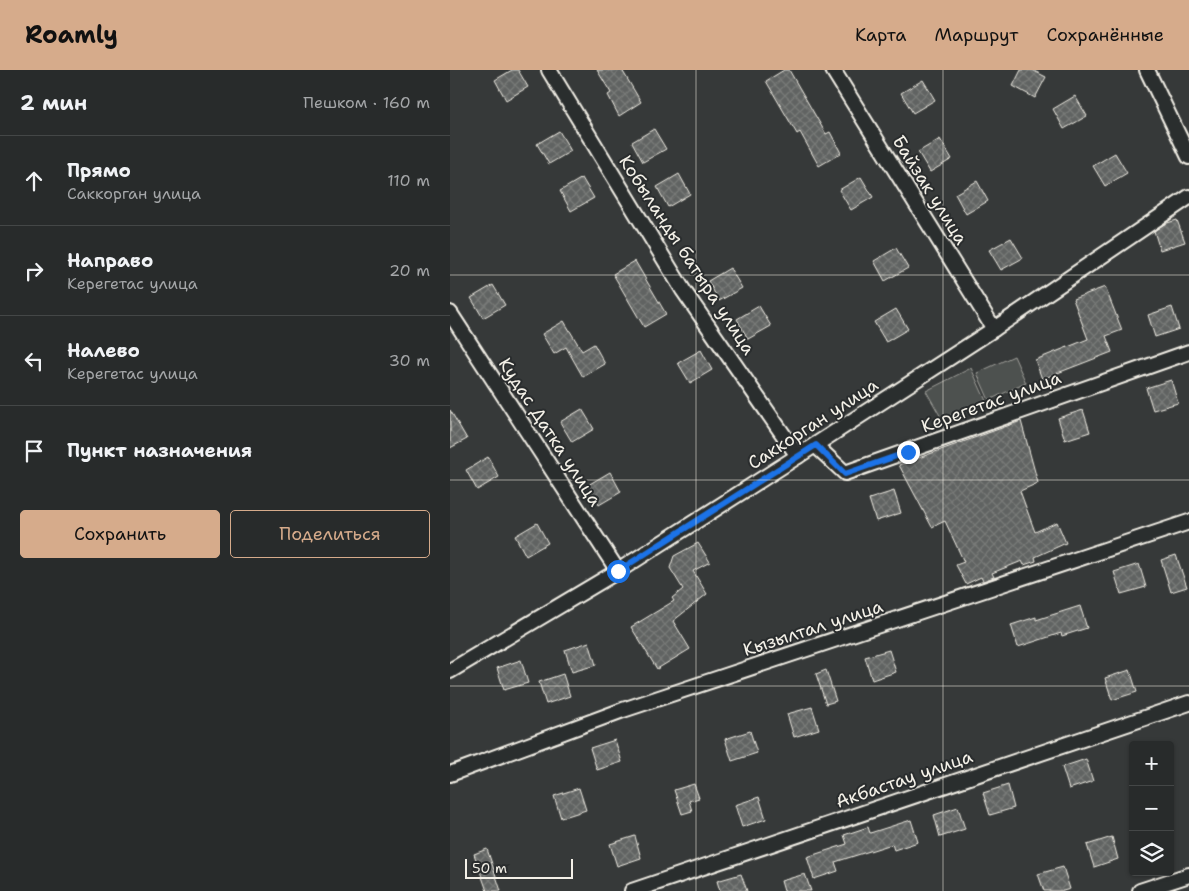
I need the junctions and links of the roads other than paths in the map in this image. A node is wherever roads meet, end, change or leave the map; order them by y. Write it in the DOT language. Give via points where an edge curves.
graph roads {
  1 [pos="549,70"];
  2 [pos="833,70"];
  3 [pos="1148,70"];
  4 [pos="1189,157"];
  5 [pos="1189,197"];
  6 [pos="450,313"];
  7 [pos="994,329"];
  8 [pos="1189,352"];
  9 [pos="816,445"];
  10 [pos="798,456"];
  11 [pos="1189,522"];
  12 [pos="618,571"];
  13 [pos="450,671"];
  14 [pos="1189,703"];
  15 [pos="450,774"];
  16 [pos="1189,875"];
  17 [pos="632,891"];
  18 [pos="1140,891"];
  1 -- 10 [label="street, Кобыланды батыра улица" via="683,290"];
  2 -- 7 [label="street, Байзак улица"];
  3 -- 4 [label="street"];
  5 -- 7 [label="street, Саккорган улица"];
  6 -- 12 [label="street, Кудас Датка улица"];
  7 -- 9 [label="street, Саккорган улица"];
  8 -- 9 [label="street, Керегетас улица" via="845,474"];
  9 -- 10 [label="street, Саккорган улица"];
  10 -- 12 [label="street, Саккорган улица"];
  11 -- 15 [label="street, Кызылтал улица" via="623,710"];
  12 -- 13 [label="street, Саккорган улица"];
  14 -- 17 [label="street, Акбастау улица"];
  16 -- 18 [label="street"];
}
